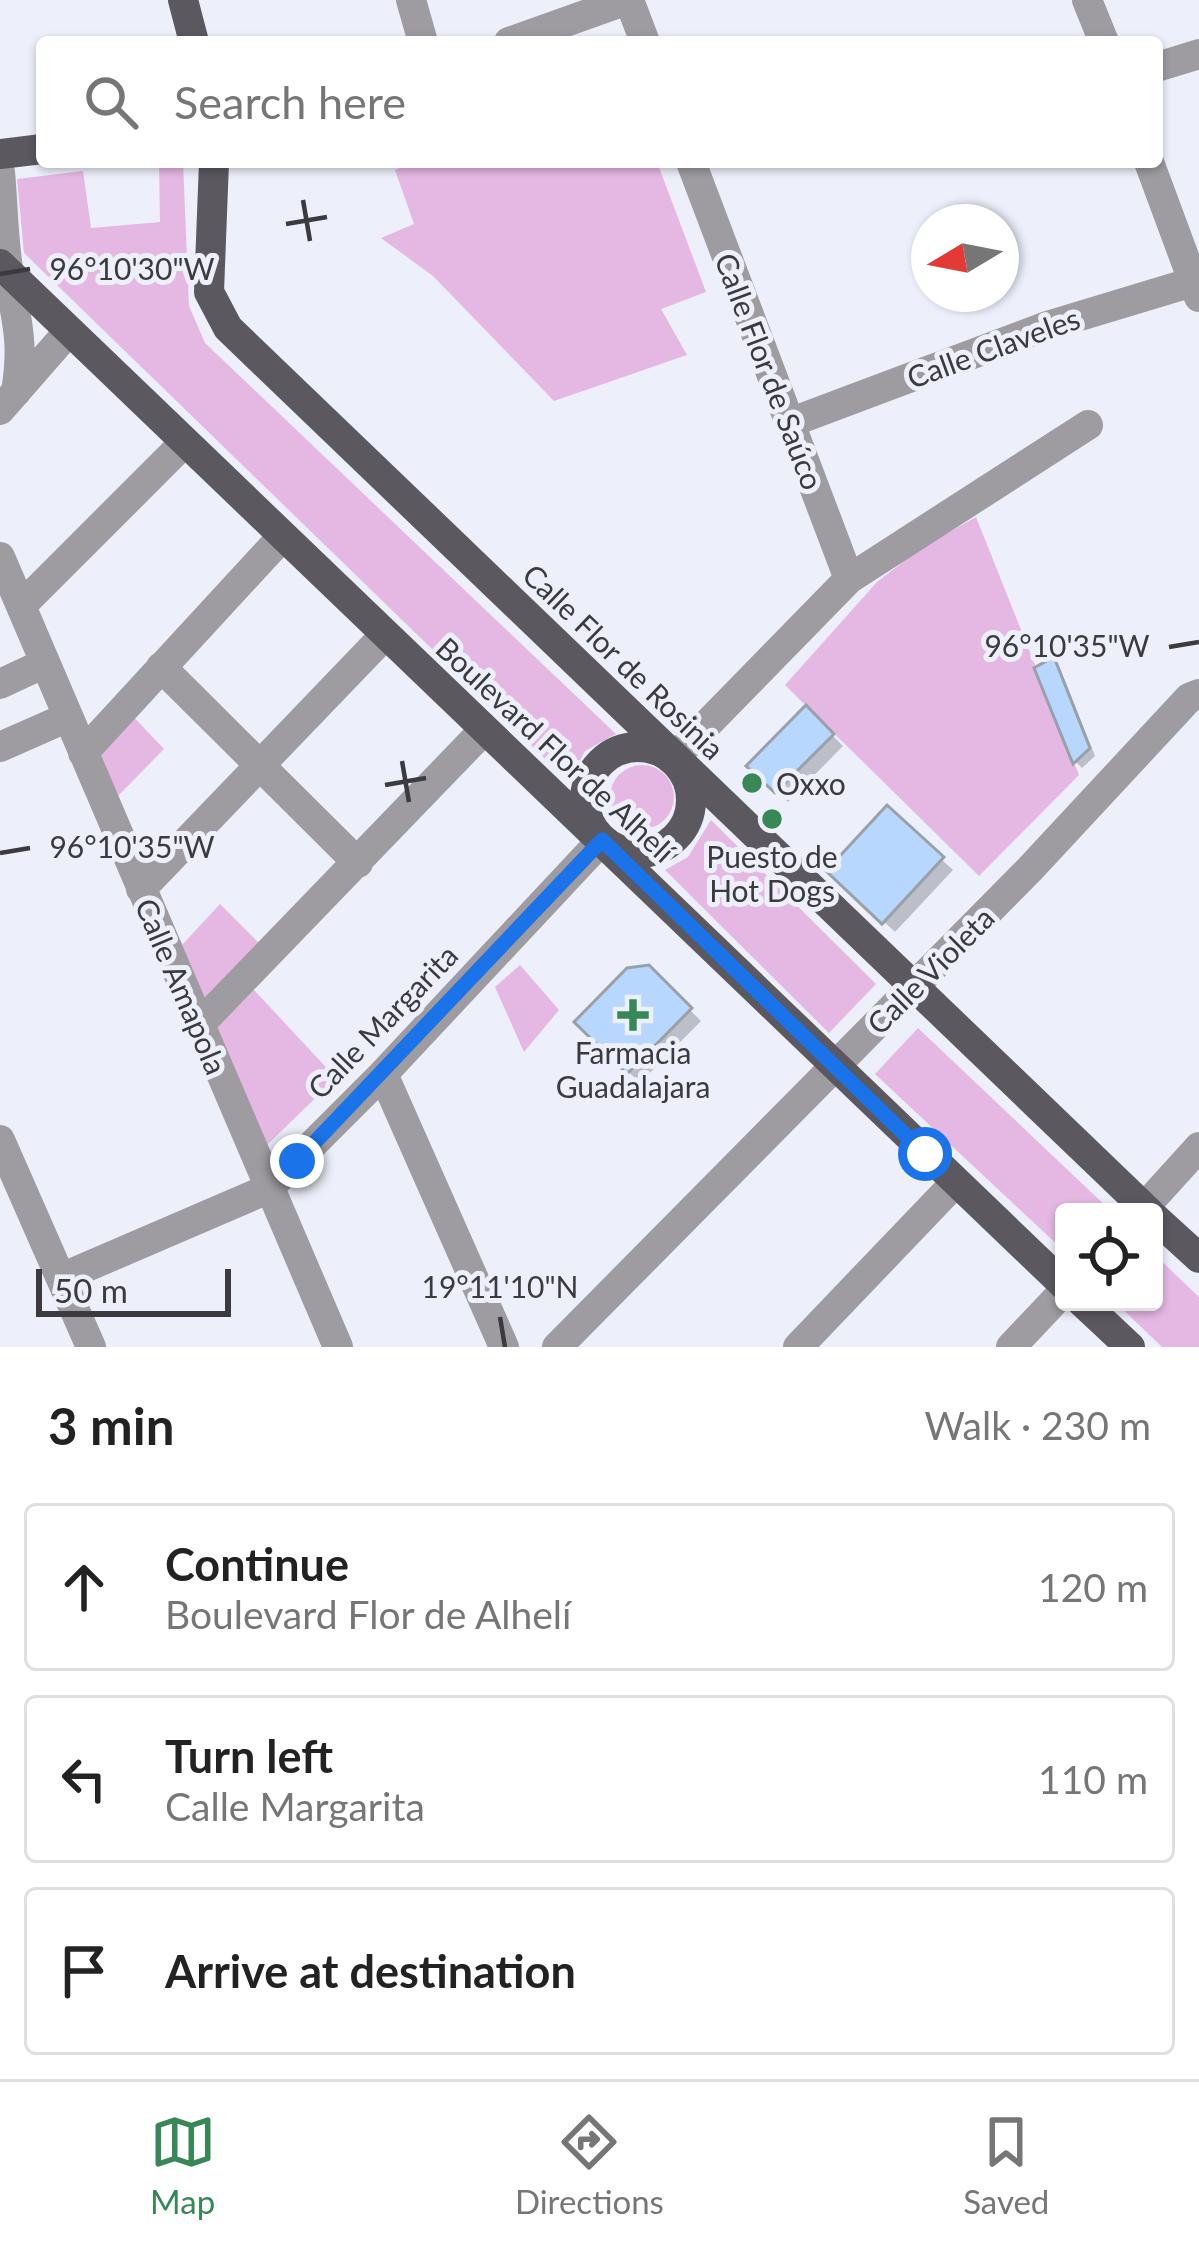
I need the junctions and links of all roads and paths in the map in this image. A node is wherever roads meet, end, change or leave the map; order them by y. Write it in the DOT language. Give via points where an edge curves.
graph roads {
  1 [pos="183,0"];
  2 [pos="411,0"];
  3 [pos="628,0"];
  4 [pos="1087,0"];
  5 [pos="192,36"];
  6 [pos="421,36"];
  7 [pos="525,36"];
  8 [pos="643,36"];
  9 [pos="1102,36"];
  10 [pos="1199,54"];
  11 [pos="1163,65"];
  12 [pos="36,150"];
  13 [pos="0,154"];
  14 [pos="214,168"];
  15 [pos="693,168"];
  16 [pos="1151,168"];
  17 [pos="0,172"];
  18 [pos="4,267"];
  19 [pos="1197,286"];
  20 [pos="69,331"];
  21 [pos="8,401"];
  22 [pos="789,423"];
  23 [pos="1088,425"];
  24 [pos="185,442"];
  25 [pos="282,537"];
  26 [pos="0,557"];
  27 [pos="849,579"];
  28 [pos="21,606"];
  29 [pos="385,636"];
  30 [pos="45,664"];
  31 [pos="160,667"];
  32 [pos="0,684"];
  33 [pos="1199,694"];
  34 [pos="68,717"];
  35 [pos="483,731"];
  36 [pos="0,747"];
  37 [pos="83,753"];
  38 [pos="673,759"];
  39 [pos="260,766"];
  40 [pos="602,840"];
  41 [pos="358,863"];
  42 [pos="141,890"];
  43 [pos="911,986"];
  44 [pos="199,1025"];
  45 [pos="835,1067"];
  46 [pos="383,1074"];
  47 [pos="1199,1148"];
  48 [pos="4,1158"];
  49 [pos="955,1183"];
  50 [pos="268,1190"];
  51 [pos="1138,1203"];
  52 [pos="1154,1203"];
  53 [pos="1163,1226"];
  54 [pos="1199,1258"];
  55 [pos="61,1278"];
  56 [pos="1055,1279"];
  57 [pos="1055,1298"];
  58 [pos="1092,1311"];
  59 [pos="91,1347"];
  60 [pos="338,1347"];
  61 [pos="504,1347"];
  62 [pos="557,1347"];
  63 [pos="798,1347"];
  64 [pos="1011,1347"];
  65 [pos="1130,1347"];
  1 -- 5 [label="main road"];
  2 -- 6 [label="street"];
  3 -- 7 [label="street"];
  3 -- 8 [label="street"];
  4 -- 9 [label="street"];
  10 -- 11 [label="street"];
  12 -- 13 [label="main road"];
  14 -- 38 [label="main road, Calle Flor de Rosinia" via="209,292 228,328"];
  15 -- 22 [label="street, Calle Flor de Saúco"];
  16 -- 19 [label="street"];
  17 -- 18 [label="street"];
  18 -- 20 [label="main road, Boulevard Flor de Alhelí"];
  18 -- 21 [label="street" via="22,354"];
  19 -- 22 [label="street, Calle Claveles" via="1047,326"];
  20 -- 21 [label="street"];
  20 -- 24 [label="main road, Boulevard Flor de Alhelí"];
  22 -- 27 [label="street, Calle Flor de Saúco"];
  23 -- 27 [label="street"];
  24 -- 25 [label="main road, Boulevard Flor de Alhelí"];
  24 -- 28 [label="street"];
  25 -- 29 [label="main road, Boulevard Flor de Alhelí"];
  25 -- 31 [label="street"];
  26 -- 28 [label="street, Calle Amapola"];
  27 -- 38 [label="street"];
  28 -- 30 [label="street, Calle Amapola"];
  29 -- 35 [label="main road, Boulevard Flor de Alhelí"];
  29 -- 39 [label="street"];
  30 -- 32 [label="street"];
  30 -- 34 [label="street, Calle Amapola"];
  31 -- 37 [label="street"];
  31 -- 39 [label="street"];
  33 -- 43 [label="street, Calle Violeta"];
  34 -- 36 [label="street"];
  34 -- 37 [label="street, Calle Amapola"];
  35 -- 40 [label="main road, Boulevard Flor de Alhelí"];
  35 -- 41 [label="street"];
  37 -- 42 [label="street, Calle Amapola"];
  38 -- 40 [label="main road" via="644,747 602,762 586,793"];
  38 -- 40 [label="main road" via="691,805 678,835 633,853"];
  38 -- 43 [label="main road, Calle Flor de Rosinia"];
  39 -- 41 [label="street"];
  39 -- 42 [label="street"];
  40 -- 45 [label="main road, Boulevard Flor de Alhelí"];
  40 -- 46 [label="street, Calle Margarita"];
  41 -- 44 [label="street"];
  42 -- 44 [label="street, Calle Amapola"];
  43 -- 45 [label="street, Calle Violeta"];
  43 -- 51 [label="main road, Calle Flor de Rosinia"];
  44 -- 50 [label="street, Calle Amapola"];
  45 -- 49 [label="main road, Boulevard Flor de Alhelí"];
  45 -- 62 [label="street, Calle Violeta"];
  46 -- 50 [label="street, Calle Margarita"];
  46 -- 61 [label="street"];
  47 -- 52 [label="street"];
  48 -- 55 [label="street"];
  49 -- 56 [label="main road, Boulevard Flor de Alhelí"];
  49 -- 63 [label="street"];
  50 -- 55 [label="street, Calle Margarita"];
  50 -- 60 [label="street, Calle Amapola"];
  53 -- 54 [label="main road, Calle Flor de Rosinia"];
  55 -- 59 [label="street"];
  57 -- 64 [label="street"];
  58 -- 65 [label="main road"];
}
